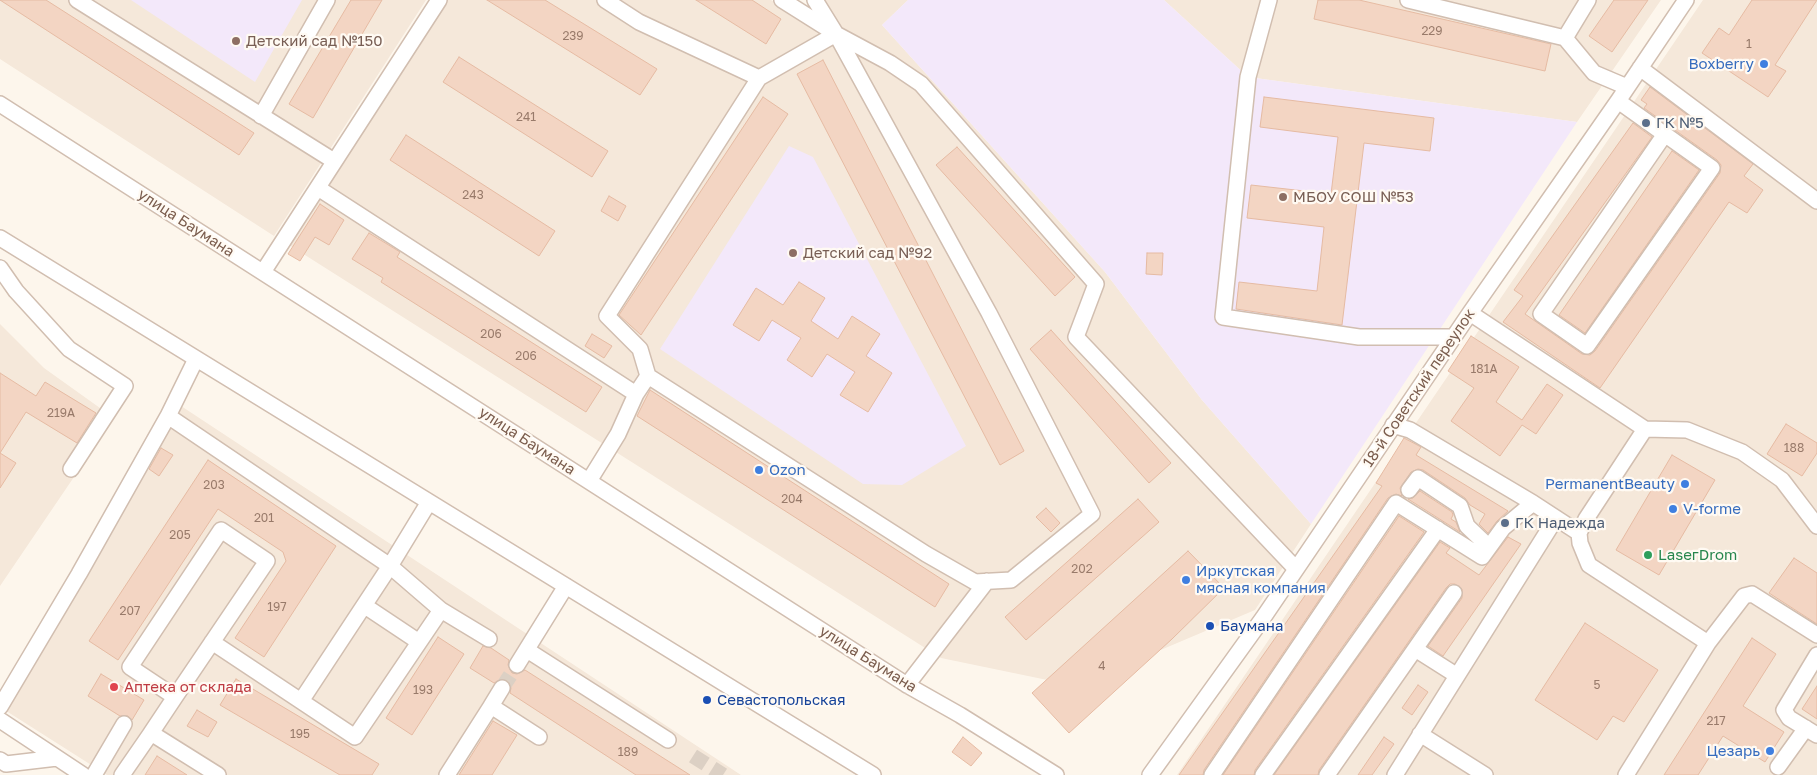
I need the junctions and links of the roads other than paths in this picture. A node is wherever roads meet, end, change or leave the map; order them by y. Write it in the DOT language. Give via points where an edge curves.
graph roads {
  1 [pos="77,0"];
  2 [pos="327,0"];
  3 [pos="439,0"];
  4 [pos="605,0"];
  5 [pos="782,0"];
  6 [pos="815,0"];
  7 [pos="1269,0"];
  8 [pos="1408,0"];
  9 [pos="1588,0"];
  10 [pos="1686,0"];
  11 [pos="836,34"];
  12 [pos="1565,38"];
  13 [pos="1640,68"];
  14 [pos="759,78"];
  15 [pos="1627,87"];
  16 [pos="1618,101"];
  17 [pos="0,104"];
  18 [pos="261,116"];
  19 [pos="1665,134"];
  20 [pos="334,161"];
  21 [pos="318,188"];
  22 [pos="1817,201"];
  23 [pos="5,241"];
  24 [pos="0,260"];
  25 [pos="0,268"];
  26 [pos="263,272"];
  27 [pos="1470,313"];
  28 [pos="1453,337"];
  29 [pos="196,359"];
  30 [pos="648,376"];
  31 [pos="636,394"];
  32 [pos="168,416"];
  33 [pos="1393,425"];
  34 [pos="1645,429"];
  35 [pos="71,470"];
  36 [pos="588,481"];
  37 [pos="1409,490"];
  38 [pos="429,502"];
  39 [pos="1533,503"];
  40 [pos="1556,518"];
  41 [pos="1817,526"];
  42 [pos="1438,529"];
  43 [pos="1579,533"];
  44 [pos="1488,546"];
  45 [pos="390,566"];
  46 [pos="1296,569"];
  47 [pos="987,581"];
  48 [pos="566,586"];
  49 [pos="1454,593"];
  50 [pos="365,606"];
  51 [pos="441,610"];
  52 [pos="1817,636"];
  53 [pos="489,639"];
  54 [pos="212,642"];
  55 [pos="419,642"];
  56 [pos="1708,643"];
  57 [pos="1415,649"];
  58 [pos="527,650"];
  59 [pos="1817,655"];
  60 [pos="517,665"];
  61 [pos="1456,675"];
  62 [pos="907,685"];
  63 [pos="502,688"];
  64 [pos="175,697"];
  65 [pos="301,701"];
  66 [pos="491,706"];
  67 [pos="0,707"];
  68 [pos="0,720"];
  69 [pos="124,724"];
  70 [pos="151,732"];
  71 [pos="1811,732"];
  72 [pos="1420,734"];
  73 [pos="539,737"];
  74 [pos="668,740"];
  75 [pos="57,758"];
  76 [pos="0,760"];
  77 [pos="851,769"];
  78 [pos="1780,772"];
  79 [pos="83,775"];
  80 [pos="94,775"];
  81 [pos="122,775"];
  82 [pos="218,775"];
  83 [pos="447,775"];
  84 [pos="872,775"];
  85 [pos="1056,775"];
  86 [pos="1150,775"];
  87 [pos="1212,775"];
  88 [pos="1263,775"];
  89 [pos="1326,775"];
  90 [pos="1395,775"];
  91 [pos="1485,775"];
  92 [pos="1626,775"];
  1 -- 18 [label="street"];
  2 -- 18 [label="street"];
  3 -- 20 [label="street"];
  4 -- 14 [label="street" via="639,22"];
  5 -- 11 [label="street"];
  6 -- 11 [label="street"];
  7 -- 28 [label="street" via="1248,77 1223,317 1360,336"];
  8 -- 12 [label="street"];
  9 -- 12 [label="street"];
  10 -- 13 [label="street, 18-й Советский переулок"];
  11 -- 14 [label="street"];
  11 -- 46 [label="street" via="921,84 1096,284 1076,337"];
  11 -- 47 [label="street" via="989,313 1092,514 1012,580"];
  12 -- 15 [label="street" via="1594,73"];
  13 -- 15 [label="street, 18-й Советский переулок"];
  13 -- 22 [label="street"];
  14 -- 30 [label="street" via="607,316 640,349"];
  15 -- 16 [label="street, 18-й Советский переулок"];
  16 -- 19 [label="street"];
  16 -- 27 [label="street, 18-й Советский переулок"];
  17 -- 26 [label="street, улица Баумана"];
  18 -- 20 [label="street"];
  19 -- 19 [label="street" via="1712,168 1587,346 1541,314"];
  20 -- 21 [label="street"];
  21 -- 26 [label="street"];
  21 -- 31 [label="street"];
  23 -- 24 [label="street"];
  23 -- 29 [label="street"];
  25 -- 35 [label="street" via="16,291 69,349 125,386"];
  26 -- 36 [label="street, улица Баумана"];
  27 -- 28 [label="street, 18-й Советский переулок"];
  27 -- 34 [label="street"];
  28 -- 33 [label="street, 18-й Советский переулок"];
  29 -- 32 [label="street"];
  29 -- 38 [label="street"];
  30 -- 31 [label="street"];
  30 -- 47 [label="street" via="926,554 975,582"];
  31 -- 36 [label="street" via="618,434"];
  32 -- 45 [label="street"];
  32 -- 67 [label="street"];
  33 -- 39 [label="street" via="1410,430"];
  33 -- 46 [label="street, 18-й Советский переулок"];
  34 -- 41 [label="street" via="1687,430 1742,452 1782,480"];
  34 -- 43 [label="street"];
  36 -- 62 [label="street, улица Баумана"];
  37 -- 44 [label="street" via="1418,478 1460,506 1467,526"];
  38 -- 45 [label="street"];
  38 -- 48 [label="street"];
  39 -- 40 [label="street"];
  39 -- 44 [label="street" via="1503,528"];
  40 -- 43 [label="street"];
  40 -- 61 [label="street"];
  42 -- 44 [label="street" via="1482,557"];
  42 -- 87 [label="street" via="1396,503"];
  42 -- 88 [label="street"];
  43 -- 56 [label="street" via="1589,565"];
  45 -- 50 [label="street"];
  45 -- 51 [label="street"];
  46 -- 86 [label="street, 18-й Советский переулок"];
  47 -- 62 [label="street"];
  48 -- 58 [label="street"];
  48 -- 77 [label="street"];
  49 -- 57 [label="street"];
  50 -- 55 [label="street"];
  50 -- 65 [label="street"];
  51 -- 53 [label="street"];
  51 -- 55 [label="street"];
  52 -- 56 [label="street" via="1752,594 1744,596"];
  54 -- 64 [label="street"];
  54 -- 64 [label="street" via="267,561 222,530 130,667"];
  54 -- 65 [label="street"];
  55 -- 65 [label="street" via="355,737"];
  56 -- 92 [label="street"];
  57 -- 61 [label="street"];
  57 -- 89 [label="street"];
  58 -- 60 [label="street"];
  58 -- 74 [label="street"];
  59 -- 71 [label="street" via="1784,710 1789,718"];
  61 -- 72 [label="street"];
  62 -- 85 [label="street, улица Баумана"];
  63 -- 66 [label="street"];
  64 -- 70 [label="street"];
  66 -- 73 [label="street"];
  66 -- 83 [label="street"];
  68 -- 75 [label="street"];
  69 -- 80 [label="street"];
  70 -- 81 [label="street"];
  70 -- 82 [label="street"];
  71 -- 78 [label="street"];
  72 -- 90 [label="street"];
  72 -- 91 [label="street"];
  75 -- 76 [label="street" via="6,764"];
  75 -- 79 [label="street"];
  77 -- 84 [label="street"];
}
